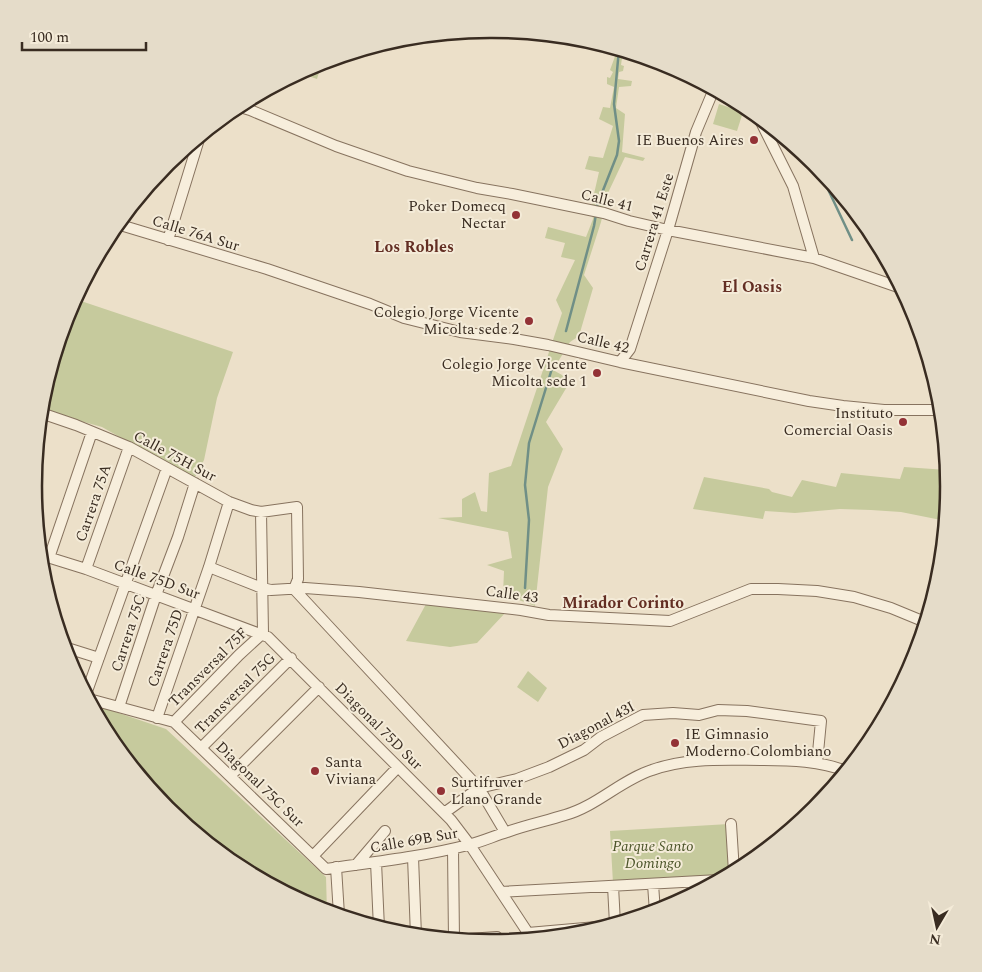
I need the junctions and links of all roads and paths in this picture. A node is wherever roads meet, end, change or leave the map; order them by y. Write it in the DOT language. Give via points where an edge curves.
graph roads {
  1 [pos="711,96"];
  2 [pos="247,110"];
  3 [pos="766,131"];
  4 [pos="196,148"];
  5 [pos="125,227"];
  6 [pos="668,230"];
  7 [pos="168,240"];
  8 [pos="814,258"];
  9 [pos="267,269"];
  10 [pos="891,285"];
  11 [pos="620,362"];
  12 [pos="933,410"];
  13 [pos="48,416"];
  14 [pos="92,432"];
  15 [pos="129,447"];
  16 [pos="166,468"];
  17 [pos="195,483"];
  18 [pos="229,502"];
  19 [pos="262,512"];
  20 [pos="47,550"];
  21 [pos="49,559"];
  22 [pos="209,566"];
  23 [pos="86,570"];
  24 [pos="125,585"];
  25 [pos="262,588"];
  26 [pos="294,589"];
  27 [pos="156,595"];
  28 [pos="194,609"];
  29 [pos="919,620"];
  30 [pos="263,633"];
  31 [pos="74,650"];
  32 [pos="99,658"];
  33 [pos="291,658"];
  34 [pos="89,685"];
  35 [pos="319,686"];
  36 [pos="98,702"];
  37 [pos="119,707"];
  38 [pos="156,718"];
  39 [pos="174,722"];
  40 [pos="201,748"];
  41 [pos="817,763"];
  42 [pos="398,767"];
  43 [pos="839,769"];
  44 [pos="230,776"];
  45 [pos="479,788"];
  46 [pos="444,813"];
  47 [pos="731,824"];
  48 [pos="385,831"];
  49 [pos="506,832"];
  50 [pos="470,845"];
  51 [pos="453,849"];
  52 [pos="313,856"];
  53 [pos="414,857"];
  54 [pos="376,862"];
  55 [pos="733,863"];
  56 [pos="356,865"];
  57 [pos="331,868"];
  58 [pos="701,881"];
  59 [pos="693,882"];
  60 [pos="653,884"];
  61 [pos="613,886"];
  62 [pos="693,886"];
  63 [pos="501,892"];
  64 [pos="654,903"];
  65 [pos="338,907"];
  66 [pos="615,917"];
  67 [pos="379,920"];
  68 [pos="416,928"];
  69 [pos="454,933"];
  70 [pos="528,933"];
  1 -- 6 [label="street, Carrera 41 Este" via="696,132"];
  2 -- 6 [label="street, Calle 41" via="408,171"];
  3 -- 8 [label="street" via="793,186"];
  4 -- 7 [label="street"];
  5 -- 7 [label="street, Calle 76A Sur"];
  6 -- 8 [label="street, Calle 41"];
  6 -- 11 [label="street, Carrera 41 Este" via="630,349"];
  7 -- 9 [label="street, Calle 76A Sur"];
  8 -- 10 [label="street, Calle 41"];
  9 -- 11 [label="street, Calle 42" via="404,318 460,332 514,338"];
  11 -- 12 [label="street, Calle 42" via="843,406"];
  13 -- 14 [label="street, Calle 75H Sur"];
  14 -- 15 [label="street, Calle 75H Sur"];
  14 -- 20 [label="street"];
  15 -- 16 [label="street, Calle 75H Sur"];
  15 -- 23 [label="street, Carrera 75A"];
  16 -- 17 [label="street, Calle 75H Sur"];
  16 -- 24 [label="street"];
  17 -- 18 [label="street, Calle 75H Sur"];
  17 -- 27 [label="street, Carrera 75C"];
  18 -- 19 [label="street, Calle 75H Sur"];
  18 -- 22 [label="street, Carrera 75D"];
  19 -- 25 [label="street"];
  19 -- 26 [label="street, Calle 75H Sur" via="297,507 298,578"];
  21 -- 23 [label="street, Calle 75D Sur"];
  22 -- 25 [label="street, Calle 43"];
  22 -- 28 [label="street, Carrera 75D"];
  23 -- 24 [label="street, Calle 75D Sur"];
  24 -- 27 [label="street, Calle 75D Sur"];
  24 -- 32 [label="street"];
  25 -- 26 [label="street, Calle 43"];
  25 -- 30 [label="street"];
  26 -- 29 [label="street, Calle 43" via="364,592 549,615 670,621 752,589 778,589 854,597"];
  26 -- 45 [label="street"];
  27 -- 28 [label="street, Calle 75D Sur"];
  27 -- 37 [label="street, Carrera 75C"];
  28 -- 30 [label="street, Calle 75D Sur"];
  28 -- 38 [label="street, Carrera 75D"];
  30 -- 33 [label="street, Diagonal 75D Sur"];
  30 -- 39 [label="street, Transversal 75F"];
  31 -- 32 [label="street"];
  32 -- 34 [label="street"];
  33 -- 35 [label="street, Diagonal 75D Sur"];
  33 -- 40 [label="street, Transversal 75G"];
  35 -- 42 [label="street, Diagonal 75D Sur"];
  35 -- 44 [label="street"];
  36 -- 37 [label="street"];
  37 -- 38 [label="street"];
  38 -- 39 [label="street"];
  39 -- 40 [label="street, Diagonal 75C Sur"];
  40 -- 44 [label="street, Diagonal 75C Sur"];
  41 -- 43 [label="street, Calle 69B Sur"];
  41 -- 45 [label="street, Diagonal 43I" via="821,721 747,710 718,710 699,715 643,715 549,767"];
  41 -- 49 [label="street, Calle 69B Sur" via="774,759 691,761 652,770 576,811"];
  42 -- 46 [label="street, Diagonal 75D Sur"];
  42 -- 52 [label="street"];
  44 -- 52 [label="street, Diagonal 75C Sur"];
  45 -- 46 [label="street"];
  45 -- 49 [label="street"];
  46 -- 50 [label="street, Diagonal 75D Sur"];
  47 -- 55 [label="street"];
  48 -- 56 [label="street"];
  49 -- 50 [label="street, Calle 69B Sur"];
  50 -- 51 [label="street, Calle 69B Sur"];
  50 -- 63 [label="street, Diagonal 75D Sur"];
  51 -- 53 [label="street, Calle 69B Sur"];
  51 -- 69 [label="street"];
  52 -- 57 [label="street, Diagonal 75C Sur"];
  53 -- 54 [label="street, Calle 69B Sur"];
  53 -- 68 [label="street"];
  54 -- 56 [label="street, Calle 69B Sur"];
  54 -- 67 [label="street"];
  56 -- 57 [label="street, Calle 69B Sur"];
  57 -- 65 [label="street"];
  58 -- 59 [label="street"];
  59 -- 60 [label="street"];
  59 -- 62 [label="street"];
  60 -- 61 [label="street"];
  60 -- 64 [label="street"];
  61 -- 63 [label="street"];
  61 -- 66 [label="street"];
  63 -- 70 [label="street, Diagonal 75D Sur"];
}
